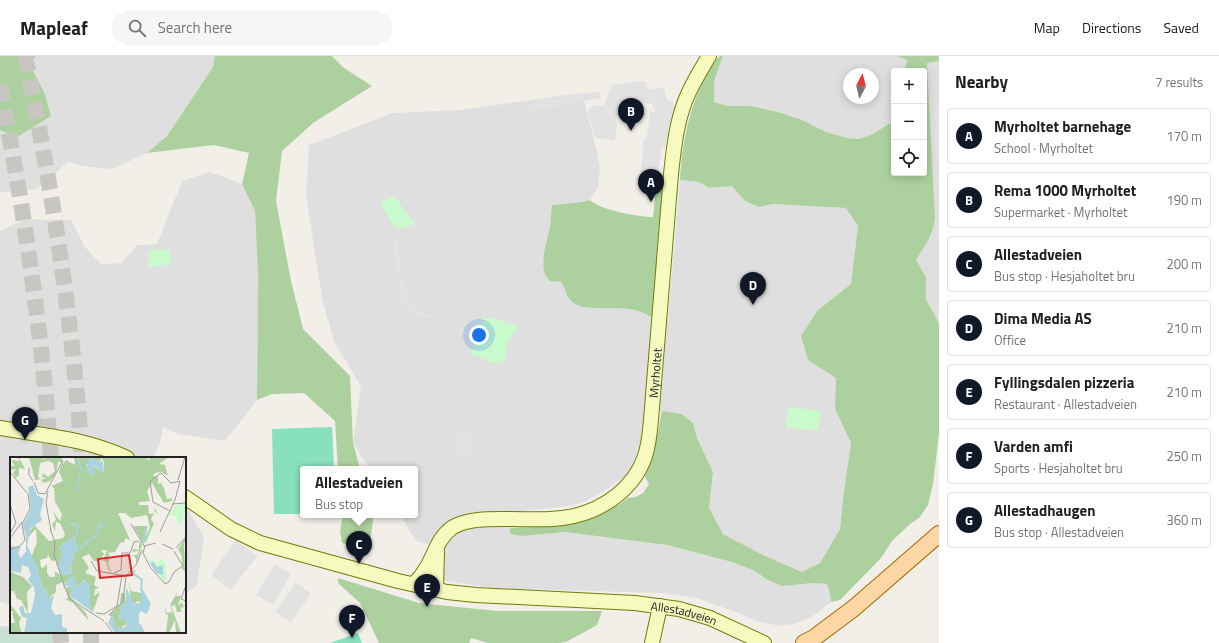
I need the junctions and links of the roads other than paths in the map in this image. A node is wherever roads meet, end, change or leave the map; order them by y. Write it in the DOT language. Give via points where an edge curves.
graph roads {
  1 [pos="709,56"];
  2 [pos="0,428"];
  3 [pos="125,457"];
  4 [pos="186,498"];
  5 [pos="939,534"];
  6 [pos="438,543"];
  7 [pos="414,584"];
  8 [pos="436,589"];
  9 [pos="660,606"];
  10 [pos="854,608"];
  11 [pos="729,628"];
  12 [pos="652,643"];
  13 [pos="745,643"];
  14 [pos="764,643"];
  15 [pos="804,643"];
  16 [pos="825,643"];
  1 -- 6 [label="main road, Myrholtet" via="689,91 676,136 651,427 639,470 617,496 588,512 556,518 495,519 462,523 447,532"];
  2 -- 3 [label="main road" via="64,437 110,450"];
  4 -- 7 [label="main road, Allestadveien" via="230,529 272,547"];
  5 -- 10 [label="main road"];
  6 -- 7 [label="main road, Myrholtet" via="425,570"];
  6 -- 8 [label="main road"];
  7 -- 8 [label="main road, Allestadveien"];
  8 -- 9 [label="main road, Allestadveien" via="504,598"];
  9 -- 11 [label="main road, Allestadveien" via="693,612"];
  9 -- 12 [label="main road"];
  10 -- 15 [label="main road"];
  10 -- 16 [label="main road"];
  11 -- 13 [label="main road, Allestadveien"];
  11 -- 14 [label="main road, Allestadveien"];
}
